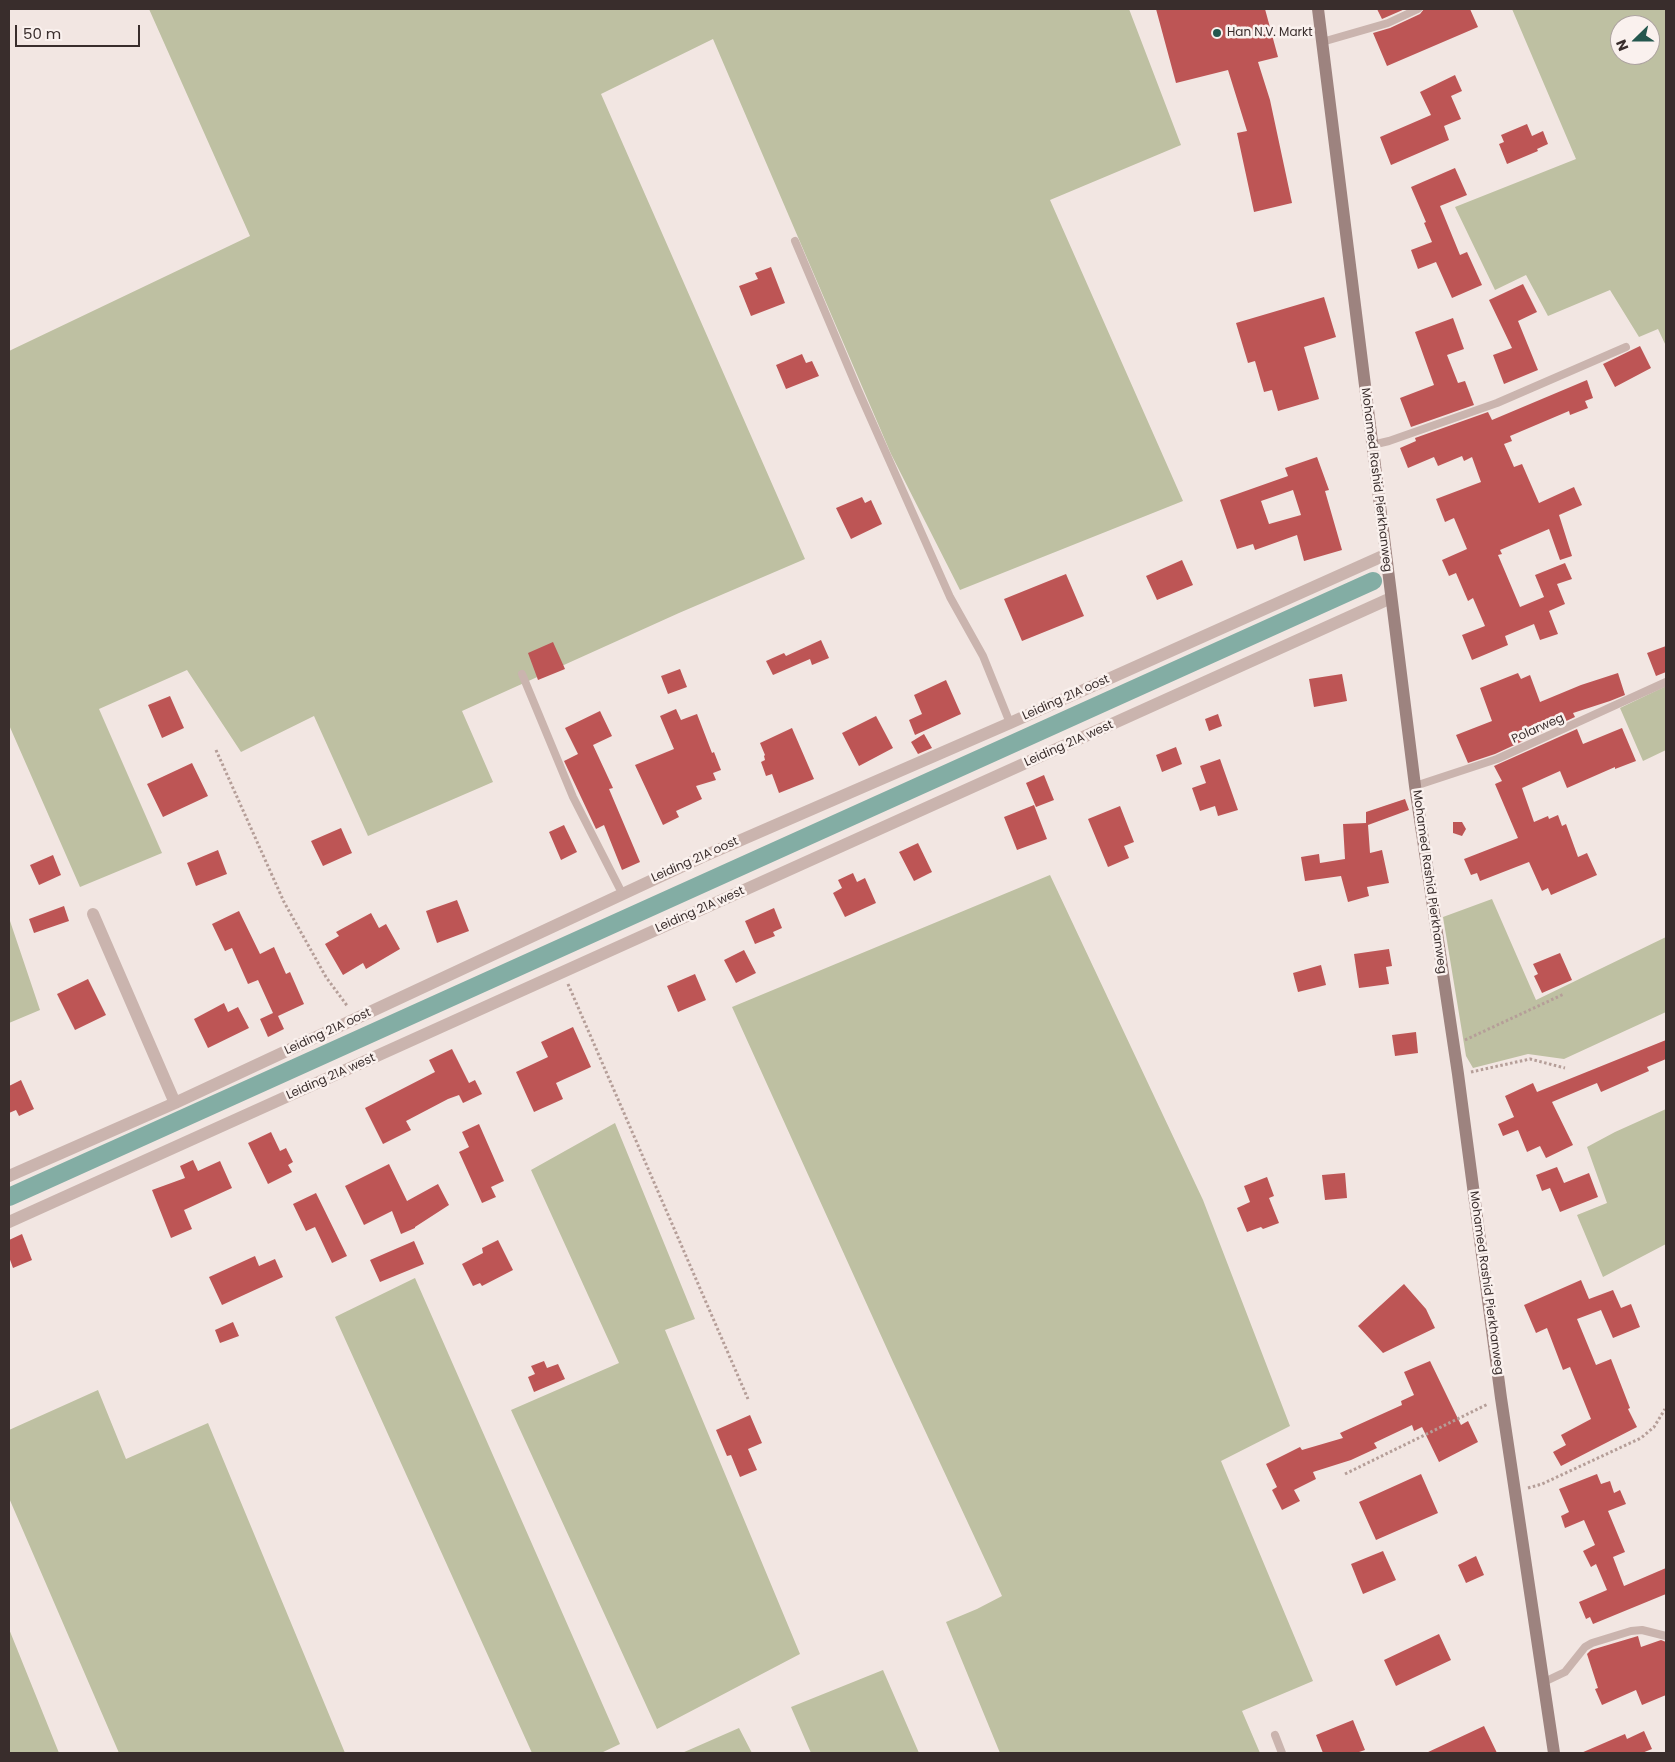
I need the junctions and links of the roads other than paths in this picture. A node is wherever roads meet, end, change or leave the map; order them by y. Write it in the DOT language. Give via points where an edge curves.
graph roads {
  1 [pos="1318,9"];
  2 [pos="1418,9"];
  3 [pos="1322,42"];
  4 [pos="795,240"];
  5 [pos="1626,347"];
  6 [pos="1372,445"];
  7 [pos="1385,555"];
  8 [pos="1391,598"];
  9 [pos="522,674"];
  10 [pos="1666,682"];
  11 [pos="1010,723"];
  12 [pos="1415,786"];
  13 [pos="622,893"];
  14 [pos="93,914"];
  15 [pos="175,1103"];
  16 [pos="9,1176"];
  17 [pos="9,1222"];
  18 [pos="1666,1636"];
  19 [pos="1544,1682"];
  20 [pos="1275,1735"];
  21 [pos="1282,1753"];
  22 [pos="1554,1753"];
  1 -- 3 [label="street, Mohamed Rashid Pierkhanweg"];
  2 -- 3 [label="lane" via="1388,23"];
  3 -- 6 [label="street, Mohamed Rashid Pierkhanweg"];
  4 -- 11 [label="lane" via="950,597 982,656"];
  5 -- 6 [label="lane" via="1497,404"];
  6 -- 7 [label="street, Mohamed Rashid Pierkhanweg"];
  7 -- 8 [label="street, Mohamed Rashid Pierkhanweg"];
  7 -- 11 [label="street, Leiding 21A oost"];
  8 -- 12 [label="street, Mohamed Rashid Pierkhanweg"];
  8 -- 17 [label="street, Leiding 21A west"];
  9 -- 13 [label="lane" via="573,797"];
  10 -- 12 [label="lane, Polarweg" via="1497,759"];
  11 -- 13 [label="street, Leiding 21A oost"];
  12 -- 19 [label="street, Mohamed Rashid Pierkhanweg"];
  13 -- 15 [label="street, Leiding 21A oost"];
  14 -- 15 [label="street"];
  15 -- 16 [label="street, Leiding 21A oost"];
  18 -- 19 [label="lane" via="1642,1630 1631,1631 1592,1643 1565,1672"];
  19 -- 22 [label="street, Mohamed Rashid Pierkhanweg"];
  20 -- 21 [label="lane"];
}
